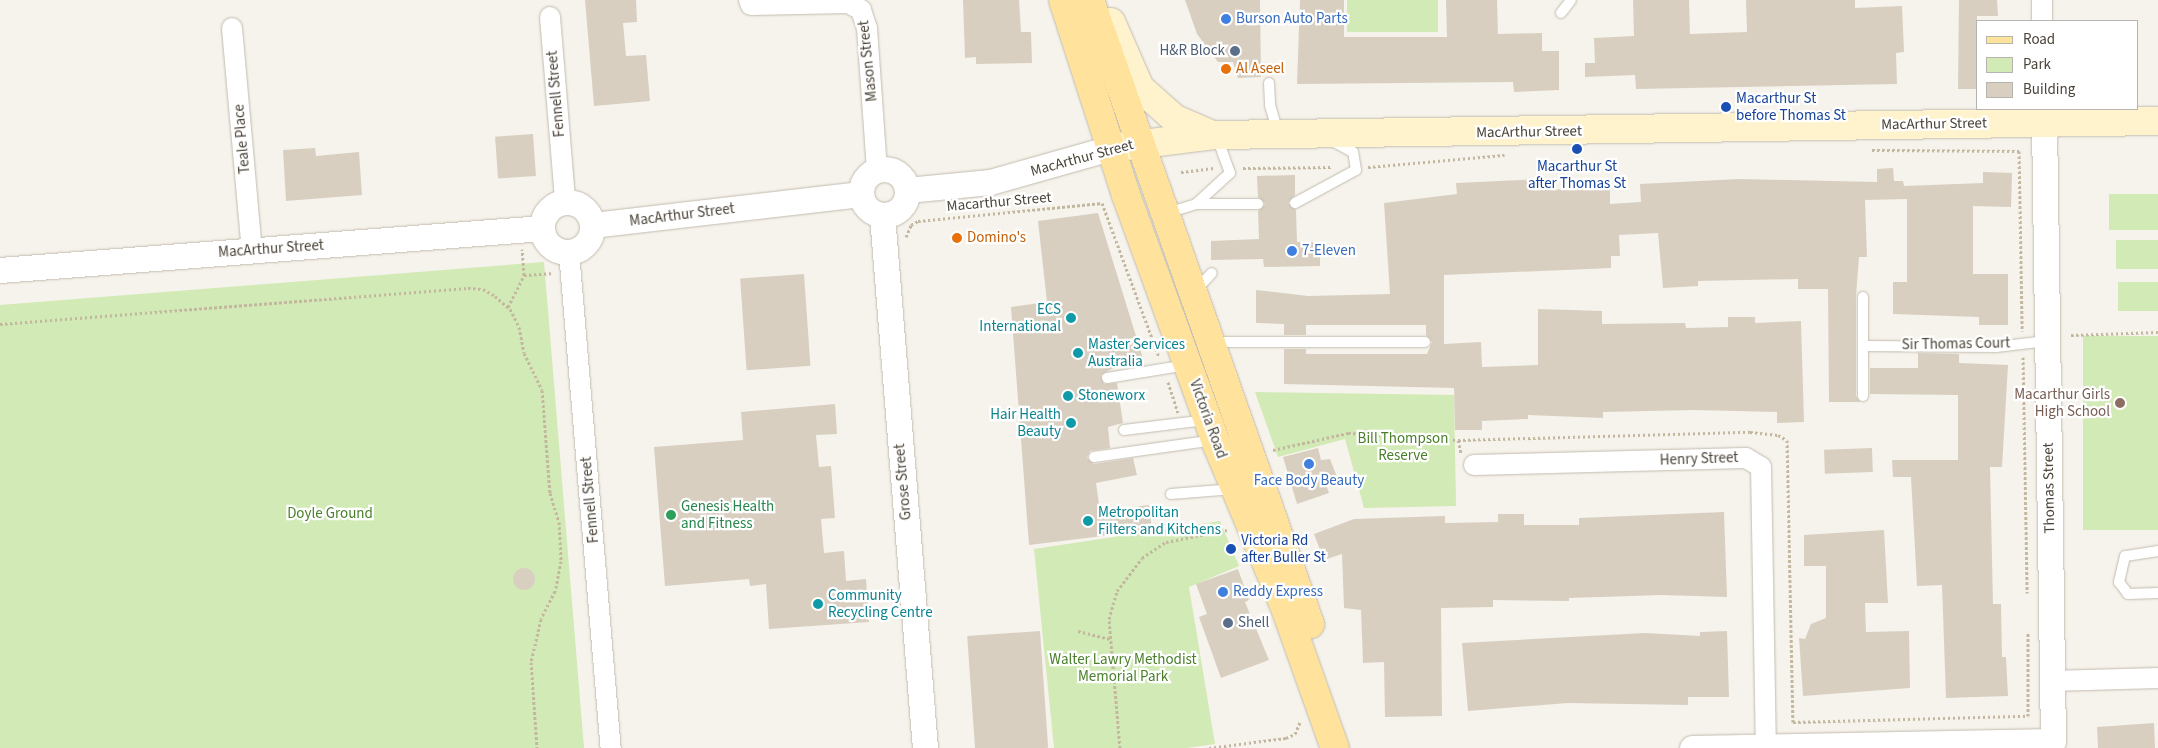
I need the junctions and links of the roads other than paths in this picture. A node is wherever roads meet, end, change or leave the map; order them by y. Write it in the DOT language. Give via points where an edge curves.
graph roads {
  1 [pos="749,0"];
  2 [pos="1063,0"];
  3 [pos="1090,0"];
  4 [pos="1103,0"];
  5 [pos="1571,0"];
  6 [pos="2042,0"];
  7 [pos="1561,13"];
  8 [pos="550,17"];
  9 [pos="2042,20"];
  10 [pos="232,28"];
  11 [pos="1269,83"];
  12 [pos="2044,116"];
  13 [pos="2158,121"];
  14 [pos="1317,133"];
  15 [pos="1278,134"];
  16 [pos="1216,135"];
  17 [pos="1142,142"];
  18 [pos="1110,148"];
  19 [pos="877,170"];
  20 [pos="907,190"];
  21 [pos="861,194"];
  22 [pos="565,201"];
  23 [pos="1296,203"];
  24 [pos="1196,204"];
  25 [pos="1258,204"];
  26 [pos="1167,213"];
  27 [pos="882,215"];
  28 [pos="593,225"];
  29 [pos="530,228"];
  30 [pos="252,250"];
  31 [pos="570,262"];
  32 [pos="0,270"];
  33 [pos="1212,273"];
  34 [pos="1193,295"];
  35 [pos="1863,297"];
  36 [pos="1208,342"];
  37 [pos="1424,342"];
  38 [pos="2035,342"];
  39 [pos="1866,346"];
  40 [pos="1188,365"];
  41 [pos="1107,378"];
  42 [pos="1863,396"];
  43 [pos="1124,430"];
  44 [pos="1211,430"];
  45 [pos="1094,457"];
  46 [pos="1474,465"];
  47 [pos="1235,489"];
  48 [pos="1171,494"];
  49 [pos="2158,551"];
  50 [pos="2158,593"];
  51 [pos="2158,678"];
  52 [pos="2052,681"];
  53 [pos="2053,744"];
  54 [pos="1766,746"];
  55 [pos="611,748"];
  56 [pos="925,748"];
  57 [pos="1335,748"];
  58 [pos="1355,748"];
  59 [pos="1692,748"];
  1 -- 19 [label="street, Mason Street" via="751,5 848,3 861,10 867,28"];
  2 -- 18 [label="main road, Victoria Road"];
  3 -- 17 [label="main road, Victoria Road"];
  4 -- 16 [label="main road" via="1131,74 1140,88 1175,119"];
  5 -- 7 [label="lane"];
  6 -- 9 [label="street"];
  8 -- 22 [label="street, Fennell Street"];
  10 -- 30 [label="street, Teale Place"];
  11 -- 15 [label="lane" via="1270,105"];
  12 -- 13 [label="main road, MacArthur Street"];
  12 -- 14 [label="main road, MacArthur Street"];
  12 -- 38 [label="street, Thomas Street"];
  14 -- 15 [label="main road, MacArthur Street"];
  14 -- 23 [label="lane" via="1353,152 1356,170"];
  15 -- 16 [label="main road, MacArthur Street"];
  16 -- 17 [label="main road, MacArthur Street"];
  16 -- 24 [label="lane" via="1230,173"];
  17 -- 18 [label="main road, MacArthur Street"];
  17 -- 26 [label="main road, Victoria Road"];
  18 -- 20 [label="street, MacArthur Street" via="990,182"];
  18 -- 40 [label="main road, Victoria Road"];
  19 -- 20 [label="street" via="900,176"];
  19 -- 21 [label="street" via="865,179"];
  20 -- 27 [label="street" via="903,205"];
  21 -- 27 [label="street" via="867,208"];
  21 -- 28 [label="street, MacArthur Street"];
  22 -- 28 [label="street" via="584,207"];
  22 -- 29 [label="street" via="550,207"];
  24 -- 25 [label="lane"];
  24 -- 26 [label="lane"];
  26 -- 34 [label="main road, Victoria Road"];
  27 -- 56 [label="street, Grose Street"];
  28 -- 31 [label="street" via="589,240"];
  29 -- 30 [label="street, MacArthur Street"];
  29 -- 31 [label="street"];
  30 -- 32 [label="street, MacArthur Street"];
  31 -- 55 [label="street, Fennell Street"];
  33 -- 34 [label="lane"];
  34 -- 36 [label="main road, Victoria Road"];
  35 -- 39 [label="lane"];
  36 -- 37 [label="lane"];
  36 -- 58 [label="main road, Victoria Road"];
  38 -- 39 [label="lane, Sir Thomas Court" via="1996,347"];
  38 -- 52 [label="street, Thomas Street"];
  39 -- 42 [label="lane"];
  40 -- 41 [label="lane"];
  40 -- 44 [label="main road, Victoria Road"];
  43 -- 44 [label="lane"];
  44 -- 45 [label="lane"];
  44 -- 47 [label="main road, Victoria Road"];
  46 -- 54 [label="street, Henry Street" via="1746,458 1761,467"];
  47 -- 48 [label="lane"];
  47 -- 57 [label="main road, Victoria Road" via="1284,606"];
  49 -- 50 [label="lane" via="2125,556 2119,582 2128,594"];
  51 -- 52 [label="street"];
  52 -- 53 [label="street, Thomas Street"];
  53 -- 54 [label="street"];
  54 -- 59 [label="street"];
}
